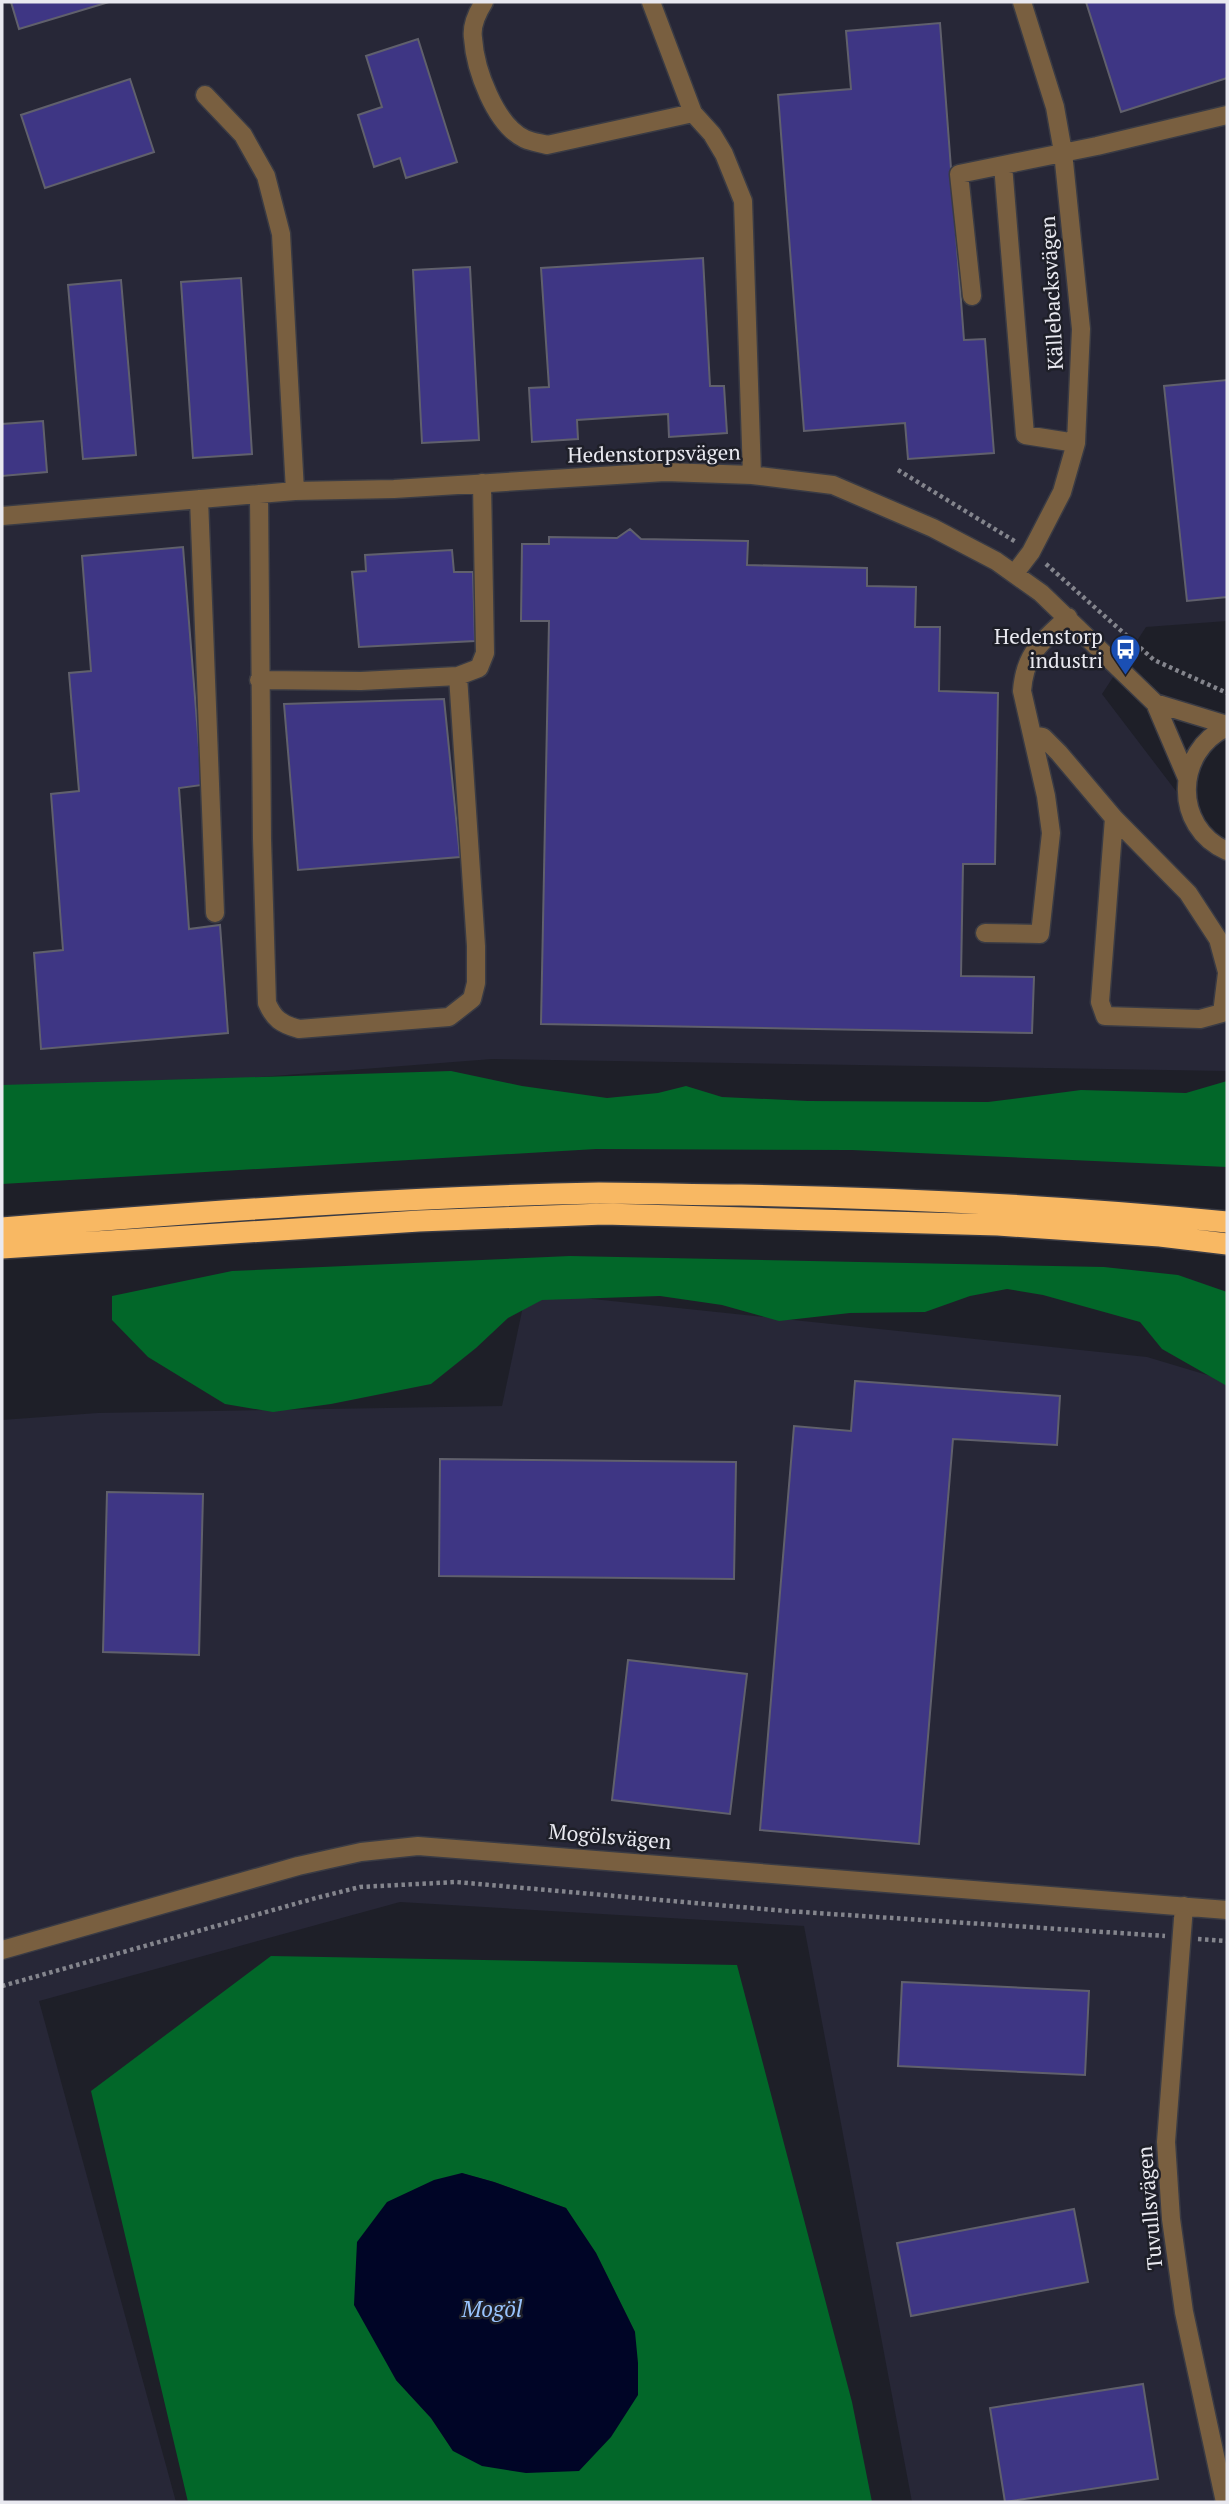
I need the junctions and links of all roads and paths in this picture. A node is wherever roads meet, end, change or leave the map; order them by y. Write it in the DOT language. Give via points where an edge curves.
graph roads {
  1 [pos="484,2"];
  2 [pos="652,2"];
  3 [pos="1022,2"];
  4 [pos="205,95"];
  5 [pos="693,113"];
  6 [pos="1227,115"];
  7 [pos="1063,152"];
  8 [pos="1003,165"];
  9 [pos="972,296"];
  10 [pos="1076,443"];
  11 [pos="898,470"];
  12 [pos="752,475"];
  13 [pos="482,483"];
  14 [pos="295,491"];
  15 [pos="259,494"];
  16 [pos="199,499"];
  17 [pos="2,516"];
  18 [pos="1031,552"];
  19 [pos="1015,573"];
  20 [pos="1068,617"];
  21 [pos="458,676"];
  22 [pos="259,680"];
  23 [pos="1227,693"];
  24 [pos="1155,703"];
  25 [pos="1227,726"];
  26 [pos="1033,735"];
  27 [pos="1187,778"];
  28 [pos="1114,818"];
  29 [pos="1227,850"];
  30 [pos="215,913"];
  31 [pos="985,933"];
  32 [pos="1227,972"];
  33 [pos="1227,1222"];
  34 [pos="2,1228"];
  35 [pos="1227,1244"];
  36 [pos="2,1248"];
  37 [pos="1184,1906"];
  38 [pos="1227,1910"];
  39 [pos="1182,1938"];
  40 [pos="1227,1941"];
  41 [pos="2,1950"];
  42 [pos="2,1986"];
  43 [pos="1225,2502"];
  1 -- 5 [label="street" via="472,37 485,89 505,121 523,138 547,145"];
  2 -- 5 [label="street"];
  3 -- 7 [label="street, Källebacksvägen" via="1055,107"];
  4 -- 14 [label="street" via="243,135 267,176 281,234"];
  5 -- 12 [label="street" via="724,154 743,201"];
  6 -- 7 [label="street"];
  7 -- 8 [label="street"];
  7 -- 10 [label="street, Källebacksvägen" via="1081,329"];
  8 -- 9 [label="street" via="960,174"];
  8 -- 10 [label="street" via="1025,435"];
  10 -- 18 [label="street, Källebacksvägen" via="1062,492"];
  11 -- 18 [label="path"];
  12 -- 13 [label="street, Hedenstorpsvägen" via="665,472"];
  12 -- 19 [label="street, Hedenstorpsvägen" via="833,485 933,528"];
  13 -- 14 [label="street, Hedenstorpsvägen"];
  13 -- 21 [label="street" via="485,653 479,668"];
  14 -- 15 [label="street, Hedenstorpsvägen"];
  15 -- 16 [label="street, Hedenstorpsvägen"];
  15 -- 22 [label="street"];
  16 -- 17 [label="street, Hedenstorpsvägen"];
  16 -- 30 [label="street"];
  18 -- 19 [label="street, Källebacksvägen"];
  18 -- 23 [label="path" via="1154,660"];
  19 -- 20 [label="street, Hedenstorpsvägen"];
  20 -- 24 [label="street, Hedenstorpsvägen"];
  20 -- 26 [label="street" via="1029,658 1024,674"];
  21 -- 22 [label="street"];
  21 -- 22 [label="street" via="476,946 472,999 449,1017 299,1029 282,1024 267,1003"];
  24 -- 25 [label="street"];
  24 -- 27 [label="street, Hedenstorpsvägen"];
  25 -- 27 [label="street" via="1201,746"];
  26 -- 28 [label="street" via="1044,737"];
  26 -- 31 [label="street" via="1051,833 1040,934"];
  27 -- 29 [label="street" via="1187,802 1196,824"];
  28 -- 32 [label="street" via="1188,893 1218,939"];
  28 -- 32 [label="street" via="1100,1002 1105,1016 1200,1019 1222,1013"];
  33 -- 34 [label="highway" via="995,1203 601,1193 235,1209"];
  35 -- 36 [label="highway" via="998,1225 604,1214"];
  37 -- 38 [label="street, Mogölsvägen"];
  37 -- 39 [label="street, Tuvullsvägen"];
  37 -- 41 [label="street, Mogölsvägen" via="418,1846 360,1852 298,1866"];
  39 -- 40 [label="path"];
  39 -- 42 [label="path" via="786,1911 456,1882 401,1883 360,1886"];
  39 -- 43 [label="street, Tuvullsvägen" via="1166,2142 1171,2219 1184,2312"];
}
